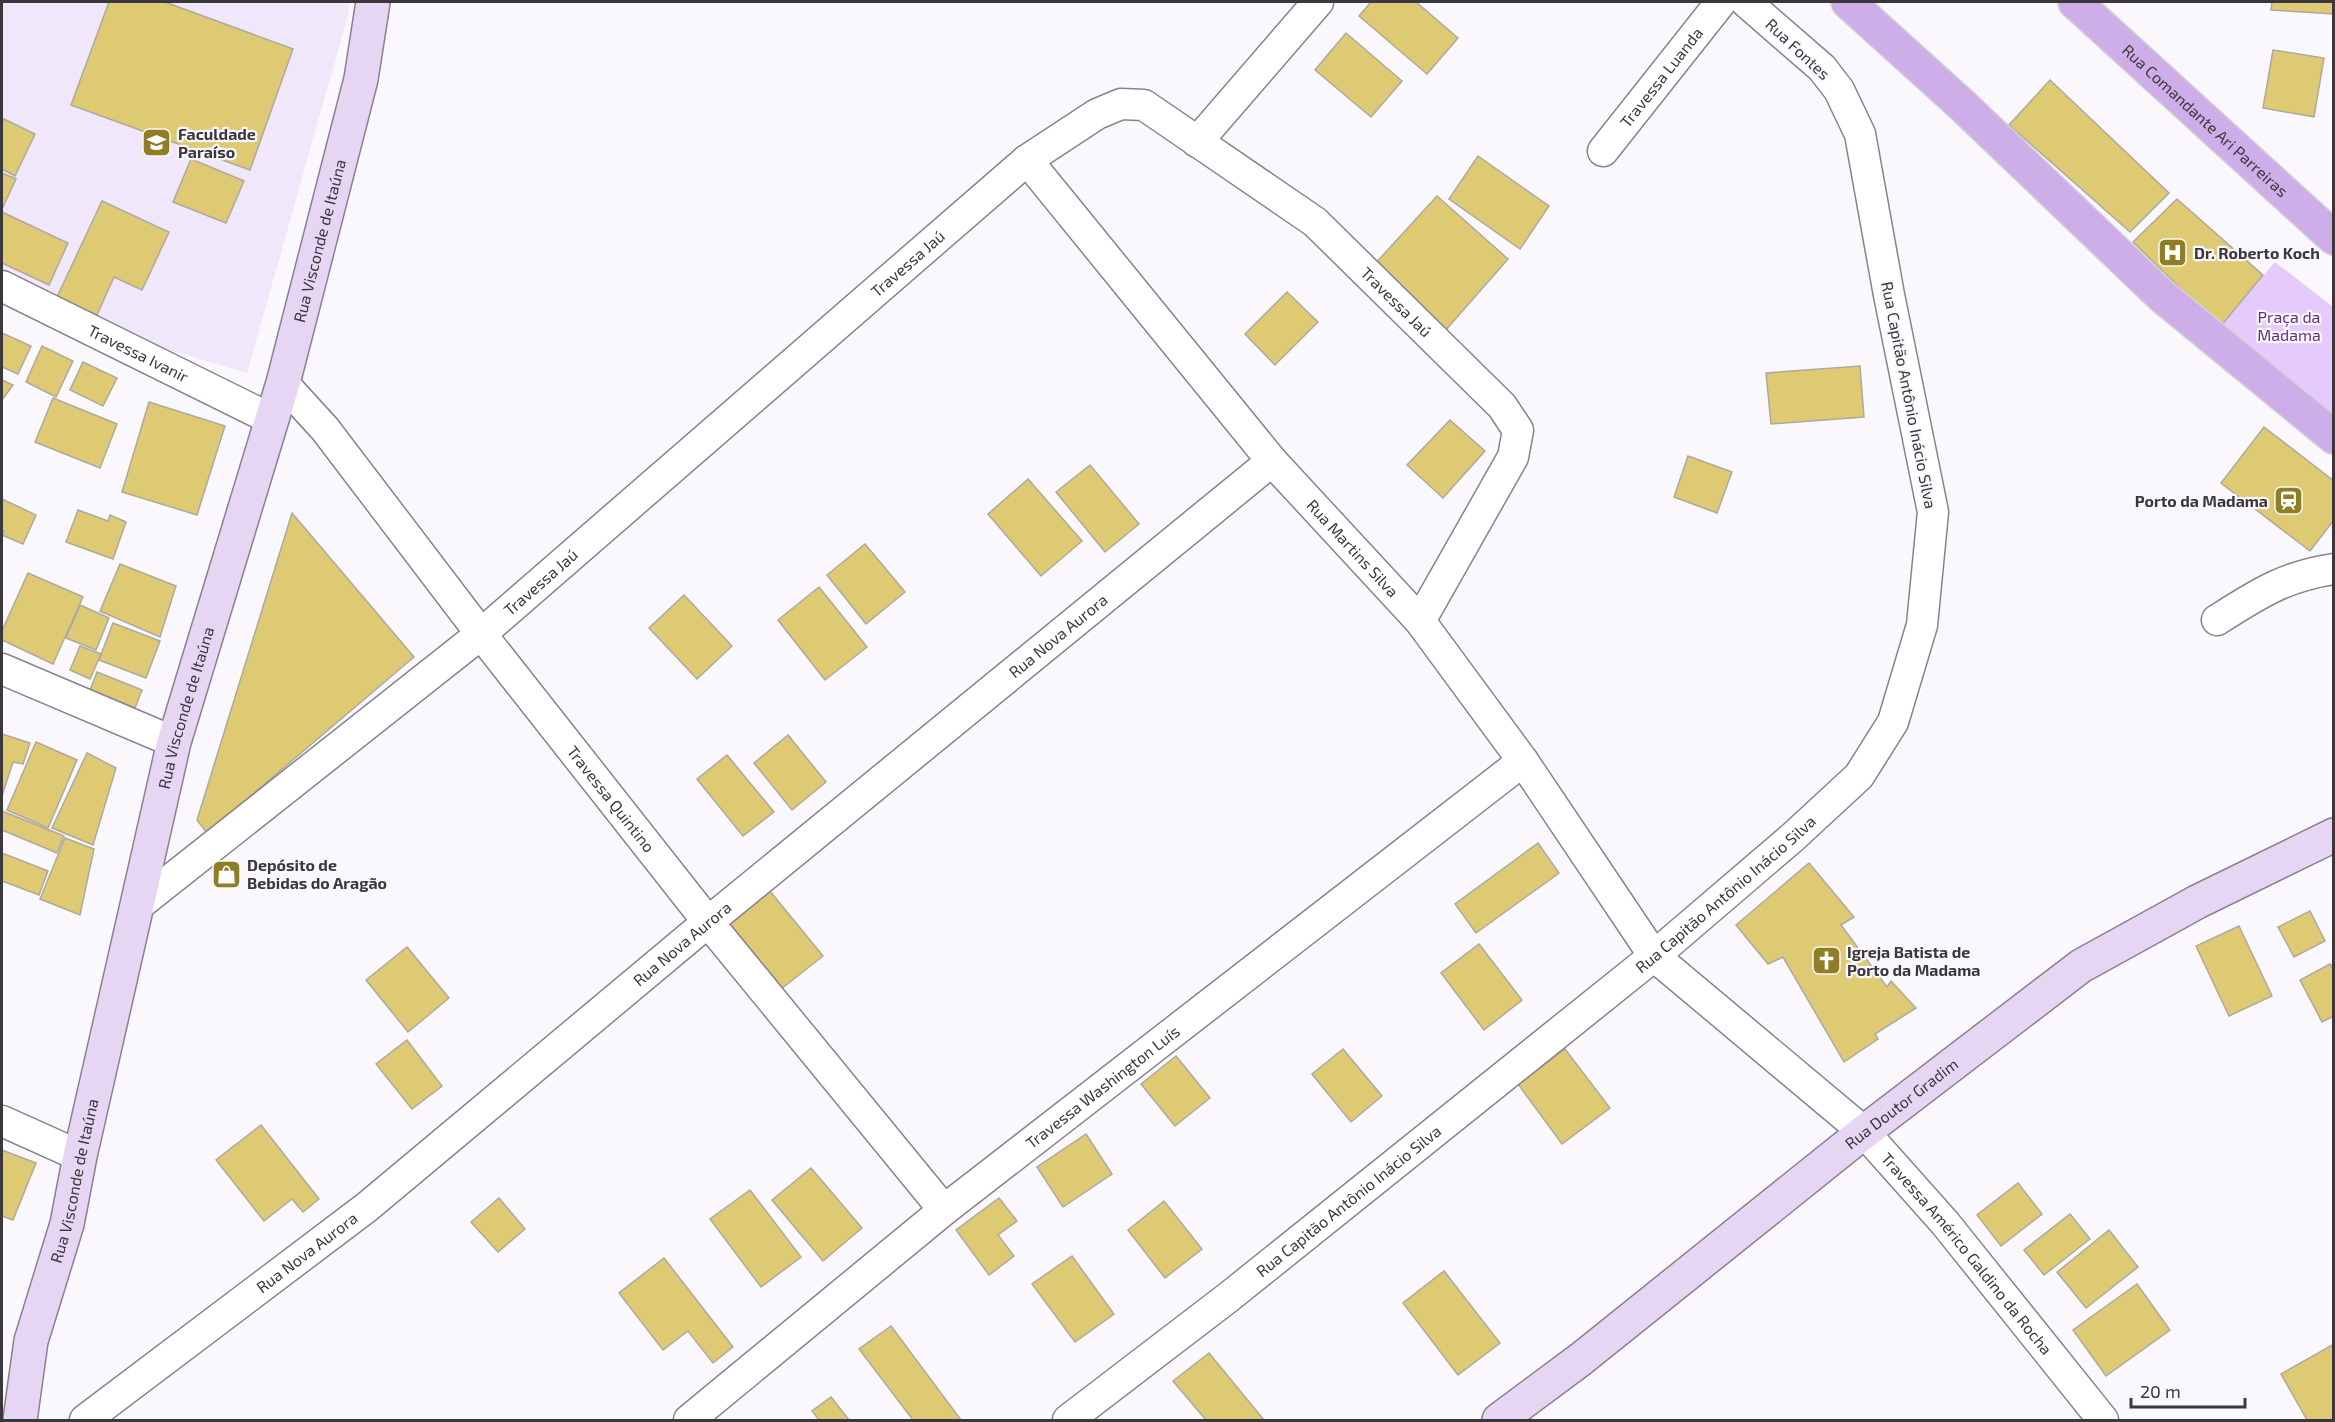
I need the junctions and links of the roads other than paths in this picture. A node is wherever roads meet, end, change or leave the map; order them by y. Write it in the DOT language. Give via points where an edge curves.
graph roads {
  1 [pos="373,2"];
  2 [pos="1318,2"];
  3 [pos="1720,2"];
  4 [pos="1746,2"];
  5 [pos="1848,2"];
  6 [pos="2075,2"];
  7 [pos="1860,134"];
  8 [pos="1197,142"];
  9 [pos="1603,151"];
  10 [pos="1026,160"];
  11 [pos="2334,238"];
  12 [pos="2,286"];
  13 [pos="283,382"];
  14 [pos="273,420"];
  15 [pos="2334,437"];
  16 [pos="1272,461"];
  17 [pos="2334,569"];
  18 [pos="2217,620"];
  19 [pos="1420,621"];
  20 [pos="481,634"];
  21 [pos="2,669"];
  22 [pos="174,742"];
  23 [pos="1523,761"];
  24 [pos="2334,836"];
  25 [pos="135,907"];
  26 [pos="708,922"];
  27 [pos="1654,956"];
  28 [pos="2,1121"];
  29 [pos="1864,1132"];
  30 [pos="80,1156"];
  31 [pos="944,1210"];
  32 [pos="20,1420"];
  33 [pos="85,1420"];
  34 [pos="689,1420"];
  35 [pos="1068,1420"];
  36 [pos="1499,1420"];
  37 [pos="2103,1420"];
  1 -- 13 [label="main road, Rua Visconde de Itaúna" via="361,79"];
  2 -- 8 [label="street"];
  3 -- 9 [label="street, Travessa Luanda"];
  4 -- 7 [label="street, Rua Fontes" via="1822,68 1839,90"];
  5 -- 15 [label="main road" via="2162,296"];
  6 -- 11 [label="main road, Rua Comandante Ari Parreiras"];
  7 -- 27 [label="street, Rua Capitão Antônio Inácio Silva" via="1934,512 1923,625 1893,722 1859,776"];
  8 -- 10 [label="street, Travessa Jaú" via="1144,105 1120,104 1097,114"];
  8 -- 19 [label="street, Travessa Jaú" via="1315,222 1502,406 1518,430 1514,457"];
  10 -- 16 [label="street, Rua Martins Silva"];
  10 -- 20 [label="street, Travessa Jaú"];
  12 -- 14 [label="street, Travessa Ivanir"];
  13 -- 14 [label="main road, Rua Visconde de Itaúna"];
  13 -- 20 [label="street, Travessa Quintino" via="325,429"];
  14 -- 22 [label="main road, Rua Visconde de Itaúna"];
  16 -- 19 [label="street, Rua Martins Silva"];
  16 -- 26 [label="street, Rua Nova Aurora"];
  17 -- 18 [label="street" via="2312,572 2271,587"];
  19 -- 23 [label="street, Rua Martins Silva"];
  20 -- 25 [label="street, Travessa Jaú"];
  20 -- 26 [label="street, Travessa Quintino"];
  21 -- 22 [label="street"];
  22 -- 25 [label="main road, Rua Visconde de Itaúna"];
  23 -- 27 [label="street, Rua Martins Silva"];
  23 -- 31 [label="street, Travessa Washington Luís"];
  24 -- 29 [label="main road, Rua Doutor Gradim" via="2197,902 2081,966"];
  25 -- 30 [label="main road, Rua Visconde de Itaúna"];
  26 -- 31 [label="street, Travessa Quintino"];
  26 -- 33 [label="street, Rua Nova Aurora" via="367,1207"];
  27 -- 29 [label="street, Travessa Américo Galdino da Rocha"];
  27 -- 35 [label="street, Rua Capitão Antônio Inácio Silva" via="1230,1296"];
  28 -- 30 [label="street"];
  29 -- 36 [label="main road, Rua Doutor Gradim"];
  29 -- 37 [label="street, Travessa Américo Galdino da Rocha" via="1945,1223"];
  30 -- 32 [label="main road, Rua Visconde de Itaúna" via="67,1224 31,1341"];
  31 -- 34 [label="street, Travessa Washington Luís"];
}
